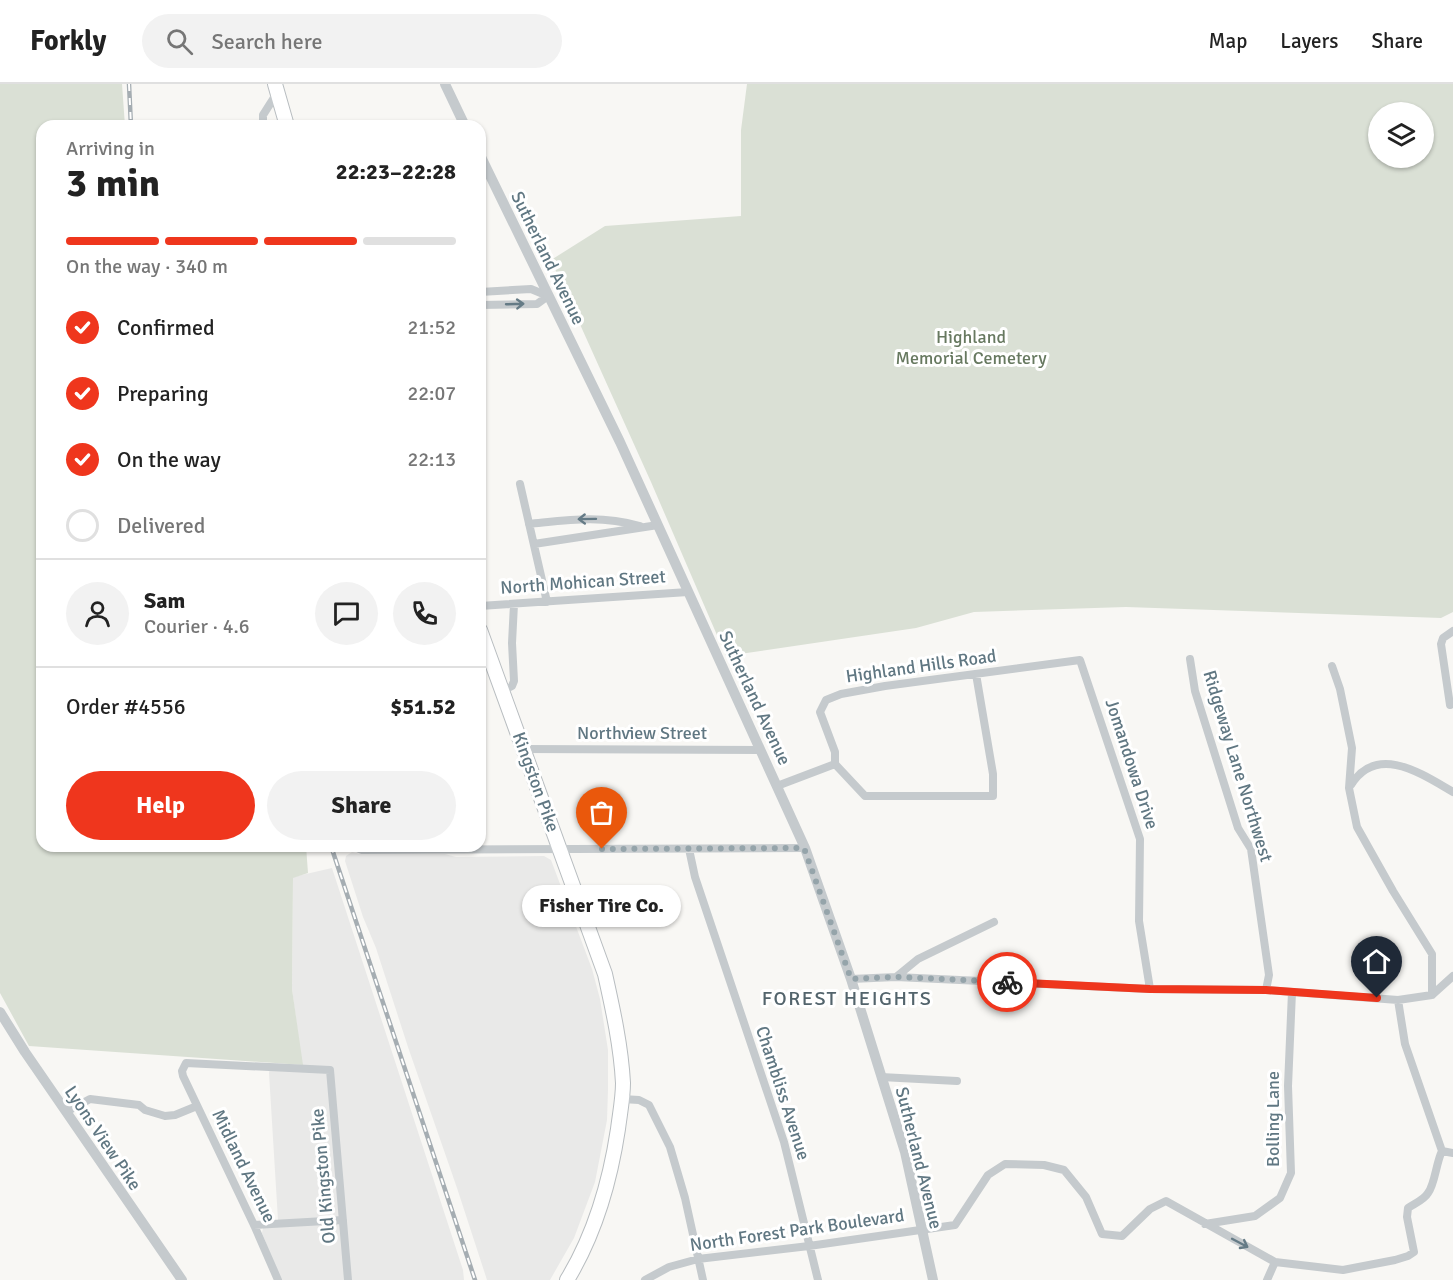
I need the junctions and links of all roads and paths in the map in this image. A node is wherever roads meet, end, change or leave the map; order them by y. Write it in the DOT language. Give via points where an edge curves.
graph roads {
  1 [pos="445,84"];
  2 [pos="276,89"];
  3 [pos="263,120"];
  4 [pos="285,120"];
  5 [pos="462,120"];
  6 [pos="486,167"];
  7 [pos="486,292"];
  8 [pos="548,296"];
  9 [pos="486,305"];
  10 [pos="520,484"];
  11 [pos="530,524"];
  12 [pos="658,525"];
  13 [pos="643,527"];
  14 [pos="534,544"];
  15 [pos="688,592"];
  16 [pos="547,602"];
  17 [pos="514,604"];
  18 [pos="486,606"];
  19 [pos="1453,632"];
  20 [pos="486,647"];
  21 [pos="1190,659"];
  22 [pos="1080,660"];
  23 [pos="1332,666"];
  24 [pos="976,674"];
  25 [pos="502,691"];
  26 [pos="1450,705"];
  27 [pos="524,749"];
  28 [pos="760,750"];
  29 [pos="835,764"];
  30 [pos="777,786"];
  31 [pos="1349,788"];
  32 [pos="1453,792"];
  33 [pos="804,848"];
  34 [pos="486,849"];
  35 [pos="689,849"];
  36 [pos="561,850"];
  37 [pos="994,922"];
  38 [pos="1453,976"];
  39 [pos="896,977"];
  40 [pos="851,979"];
  41 [pos="1150,989"];
  42 [pos="1266,990"];
  43 [pos="1292,992"];
  44 [pos="1432,995"];
  45 [pos="1398,1000"];
  46 [pos="0,1012"];
  47 [pos="183,1066"];
  48 [pos="881,1077"];
  49 [pos="957,1081"];
  50 [pos="622,1099"];
  51 [pos="197,1106"];
  52 [pos="66,1112"];
  53 [pos="1442,1151"];
  54 [pos="1453,1153"];
  55 [pos="343,1220"];
  56 [pos="1204,1224"];
  57 [pos="254,1225"];
  58 [pos="921,1230"];
  59 [pos="809,1246"];
  60 [pos="698,1259"];
  61 [pos="1275,1262"];
  62 [pos="182,1280"];
  63 [pos="278,1280"];
  64 [pos="348,1280"];
  65 [pos="567,1280"];
  66 [pos="645,1280"];
  67 [pos="703,1280"];
  68 [pos="818,1280"];
  69 [pos="933,1280"];
  70 [pos="1268,1280"];
  1 -- 5 [label="street"];
  2 -- 3 [label="street"];
  2 -- 4 [label="main road"];
  6 -- 8 [label="street, Sutherland Avenue"];
  7 -- 8 [label="street" via="531,289"];
  9 -- 8 [label="street, one-way" via="537,304"];
  8 -- 12 [label="street, Sutherland Avenue"];
  10 -- 11 [label="street"];
  13 -- 11 [label="street, one-way" via="586,518"];
  11 -- 14 [label="street"];
  12 -- 13 [label="street"];
  12 -- 15 [label="street, Sutherland Avenue"];
  13 -- 14 [label="street"];
  14 -- 16 [label="street"];
  15 -- 16 [label="street, North Mohican Street"];
  15 -- 28 [label="street, Sutherland Avenue"];
  16 -- 17 [label="street, North Mohican Street"];
  17 -- 18 [label="street, North Mohican Street"];
  17 -- 25 [label="street" via="514,681 513,686"];
  19 -- 26 [label="street" via="1440,644"];
  20 -- 25 [label="main road, Kingston Pike"];
  21 -- 42 [label="street, Ridgeway Lane Northwest" via="1195,691 1238,828 1251,849 1269,975"];
  22 -- 24 [label="street, Highland Hills Road"];
  22 -- 41 [label="street, Jomandowa Drive" via="1140,839 1139,921"];
  23 -- 31 [label="street" via="1352,748"];
  24 -- 29 [label="street, Highland Hills Road" via="885,686 826,700 820,712 835,752"];
  24 -- 29 [label="street" via="993,774 993,796 865,796"];
  25 -- 27 [label="main road, Kingston Pike"];
  27 -- 28 [label="street, Northview Street"];
  27 -- 36 [label="main road, Kingston Pike"];
  28 -- 30 [label="street, Sutherland Avenue"];
  29 -- 30 [label="street"];
  30 -- 33 [label="street, Sutherland Avenue"];
  31 -- 32 [label="street" via="1367,768 1391,763 1414,770"];
  31 -- 44 [label="street" via="1357,826 1432,954"];
  33 -- 35 [label="street"];
  33 -- 40 [label="street, Sutherland Avenue"];
  34 -- 36 [label="street"];
  35 -- 36 [label="street"];
  35 -- 59 [label="street, Chambliss Avenue" via="784,1142"];
  36 -- 50 [label="main road, Kingston Pike" via="605,974 618,1031"];
  37 -- 39 [label="street" via="918,959"];
  38 -- 44 [label="street"];
  39 -- 40 [label="street"];
  39 -- 41 [label="street"];
  40 -- 48 [label="street, Sutherland Avenue"];
  41 -- 42 [label="street"];
  42 -- 43 [label="street"];
  43 -- 45 [label="street"];
  43 -- 56 [label="street, Bolling Lane" via="1288,1086 1291,1173 1280,1198 1255,1216"];
  44 -- 45 [label="street"];
  45 -- 53 [label="street" via="1406,1044"];
  46 -- 52 [label="street, Lyons View Pike"];
  47 -- 51 [label="street, Midland Avenue" via="183,1076"];
  47 -- 55 [label="street, Old Kingston Pike" via="189,1062 330,1070"];
  48 -- 49 [label="street"];
  48 -- 58 [label="street, Sutherland Avenue" via="905,1152"];
  50 -- 60 [label="street" via="639,1100 652,1109 677,1167"];
  50 -- 65 [label="main road, Kingston Pike" via="602,1204 587,1244"];
  51 -- 52 [label="street" via="165,1116 139,1105 90,1099"];
  51 -- 57 [label="street, Midland Avenue"];
  52 -- 62 [label="street, Lyons View Pike"];
  53 -- 54 [label="street"];
  53 -- 61 [label="street" via="1430,1191 1408,1209 1414,1252 1408,1256 1343,1270"];
  55 -- 57 [label="street"];
  55 -- 64 [label="street, Old Kingston Pike"];
  56 -- 58 [label="street, North Forest Park Boulevard" via="1166,1201 1150,1209 1122,1236 1102,1234 1086,1197 1064,1170 1005,1164 988,1175 955,1226"];
  56 -- 61 [label="street, one-way"];
  57 -- 63 [label="street, Midland Avenue"];
  58 -- 59 [label="street, North Forest Park Boulevard"];
  58 -- 69 [label="street, Sutherland Avenue"];
  59 -- 60 [label="street, North Forest Park Boulevard"];
  59 -- 68 [label="street, Chambliss Avenue"];
  60 -- 66 [label="street, North Forest Park Boulevard" via="669,1267"];
  60 -- 67 [label="street"];
  61 -- 70 [label="street"];
}
